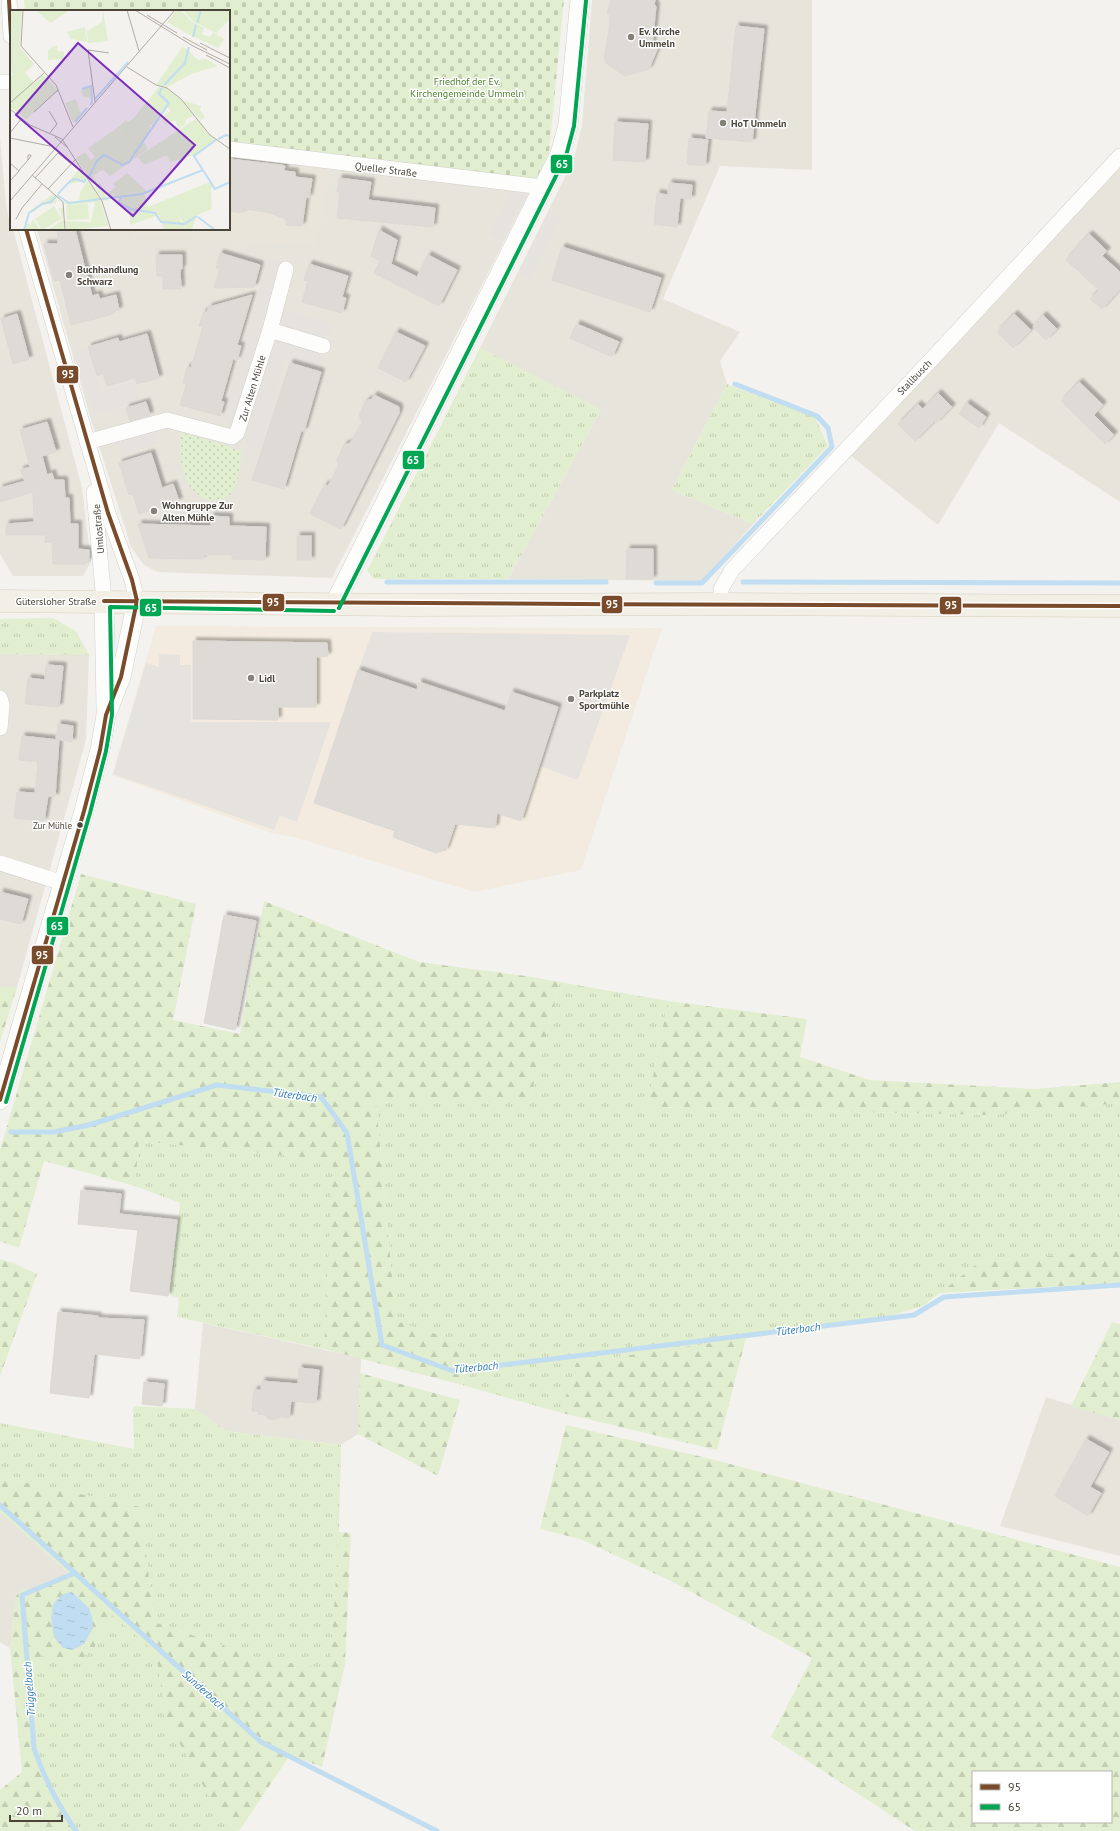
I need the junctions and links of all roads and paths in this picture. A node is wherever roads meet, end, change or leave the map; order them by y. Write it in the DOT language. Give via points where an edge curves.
graph roads {
  1 [pos="9,0"];
  2 [pos="580,0"];
  3 [pos="10,18"];
  4 [pos="230,149"];
  5 [pos="1120,156"];
  6 [pos="543,187"];
  7 [pos="26,230"];
  8 [pos="286,269"];
  9 [pos="270,330"];
  10 [pos="323,346"];
  11 [pos="87,442"];
  12 [pos="91,458"];
  13 [pos="0,601"];
  14 [pos="104,601"];
  15 [pos="137,601"];
  16 [pos="721,604"];
  17 [pos="334,605"];
  18 [pos="1120,606"];
  19 [pos="0,698"];
  20 [pos="106,715"];
  21 [pos="0,728"];
  22 [pos="0,863"];
  23 [pos="63,883"];
  24 [pos="0,1100"];
  1 -- 3 [label="street"];
  2 -- 6 [label="street" via="568,125 560,154"];
  4 -- 6 [label="street, Queller Straße"];
  5 -- 16 [label="street, Stallbusch" via="732,570 721,589"];
  6 -- 17 [label="street"];
  7 -- 11 [label="street, Umlostraße"];
  8 -- 9 [label="street, Zur Alten Mühle"];
  9 -- 10 [label="street"];
  9 -- 11 [label="street, Zur Alten Mühle" via="240,428 232,437 167,420"];
  11 -- 12 [label="street, Umlostraße"];
  12 -- 14 [label="street, Umlostraße"];
  12 -- 15 [label="street, Umlostraße"];
  13 -- 14 [label="main road, Gütersloher Straße"];
  14 -- 15 [label="main road, Gütersloher Straße"];
  14 -- 20 [label="street"];
  15 -- 17 [label="main road, Gütersloher Straße"];
  15 -- 20 [label="street" via="121,678"];
  16 -- 17 [label="main road, Gütersloher Straße"];
  16 -- 18 [label="main road, Gütersloher Straße"];
  19 -- 21 [label="street"];
  20 -- 23 [label="street" via="96,766"];
  22 -- 23 [label="street"];
  23 -- 24 [label="street"];
}
